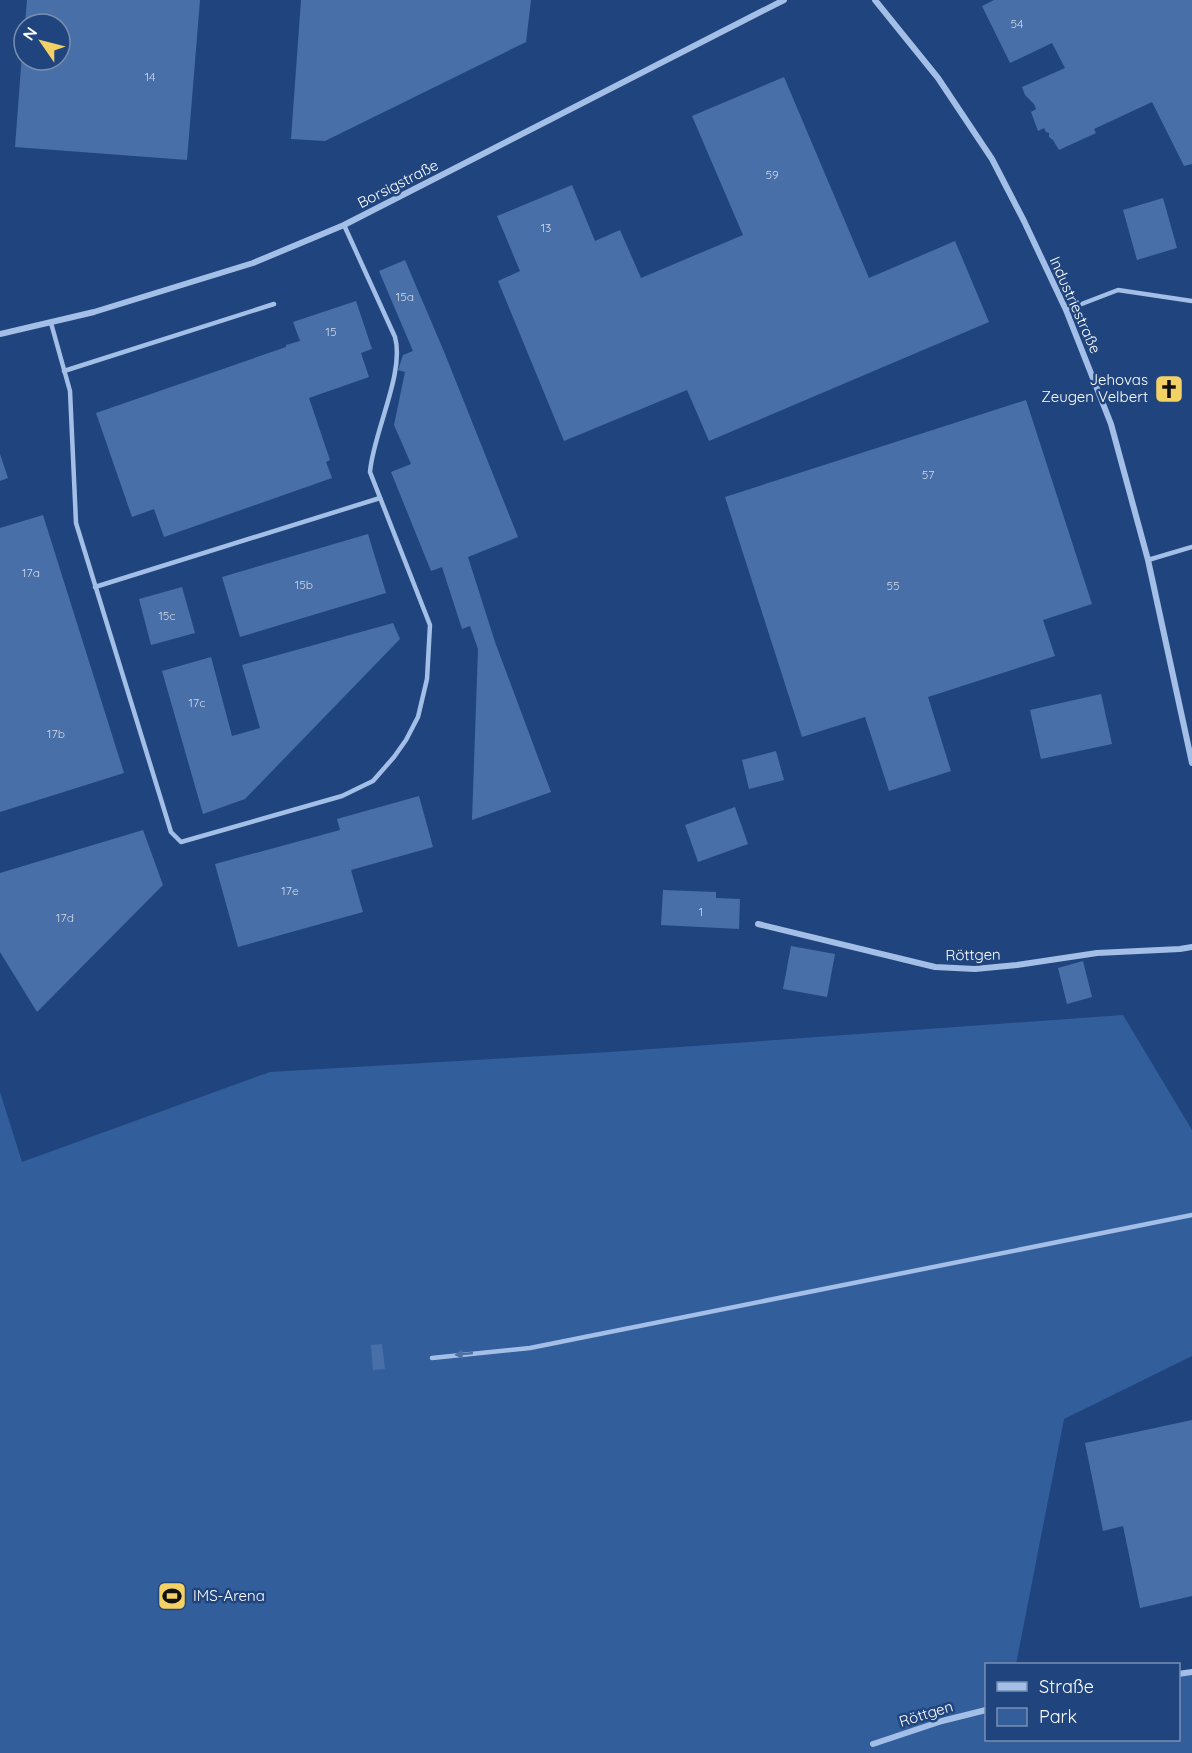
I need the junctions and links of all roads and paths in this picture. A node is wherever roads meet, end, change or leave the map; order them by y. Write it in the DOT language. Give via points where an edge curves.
graph roads {
  1 [pos="784,0"];
  2 [pos="876,0"];
  3 [pos="344,225"];
  4 [pos="1192,301"];
  5 [pos="274,304"];
  6 [pos="1066,310"];
  7 [pos="51,323"];
  8 [pos="0,334"];
  9 [pos="64,371"];
  10 [pos="380,498"];
  11 [pos="1192,547"];
  12 [pos="1148,560"];
  13 [pos="95,587"];
  14 [pos="1192,763"];
  15 [pos="758,924"];
  16 [pos="1192,947"];
  17 [pos="1192,1215"];
  18 [pos="432,1358"];
  19 [pos="985,1710"];
  20 [pos="873,1744"];
  1 -- 3 [label="street, Borsigstraße"];
  2 -- 6 [label="street, Industriestraße" via="938,78 992,159"];
  3 -- 7 [label="street, Borsigstraße" via="253,263"];
  3 -- 10 [label="lane" via="398,349 392,386 371,456 370,472"];
  4 -- 6 [label="lane" via="1118,290"];
  5 -- 9 [label="lane"];
  6 -- 12 [label="street, Industriestraße" via="1111,424"];
  7 -- 8 [label="street, Borsigstraße"];
  7 -- 9 [label="lane"];
  9 -- 13 [label="lane" via="70,391 76,523"];
  10 -- 13 [label="lane"];
  10 -- 13 [label="lane" via="430,625 427,678 418,717 394,757 373,781 342,796 181,842 171,832"];
  11 -- 12 [label="lane"];
  12 -- 14 [label="street, Industriestraße"];
  15 -- 16 [label="street, Röttgen" via="935,967 965,969 1097,953"];
  17 -- 18 [label="lane, one-way" via="542,1345"];
  19 -- 20 [label="street, Röttgen" via="942,1720"];
}
